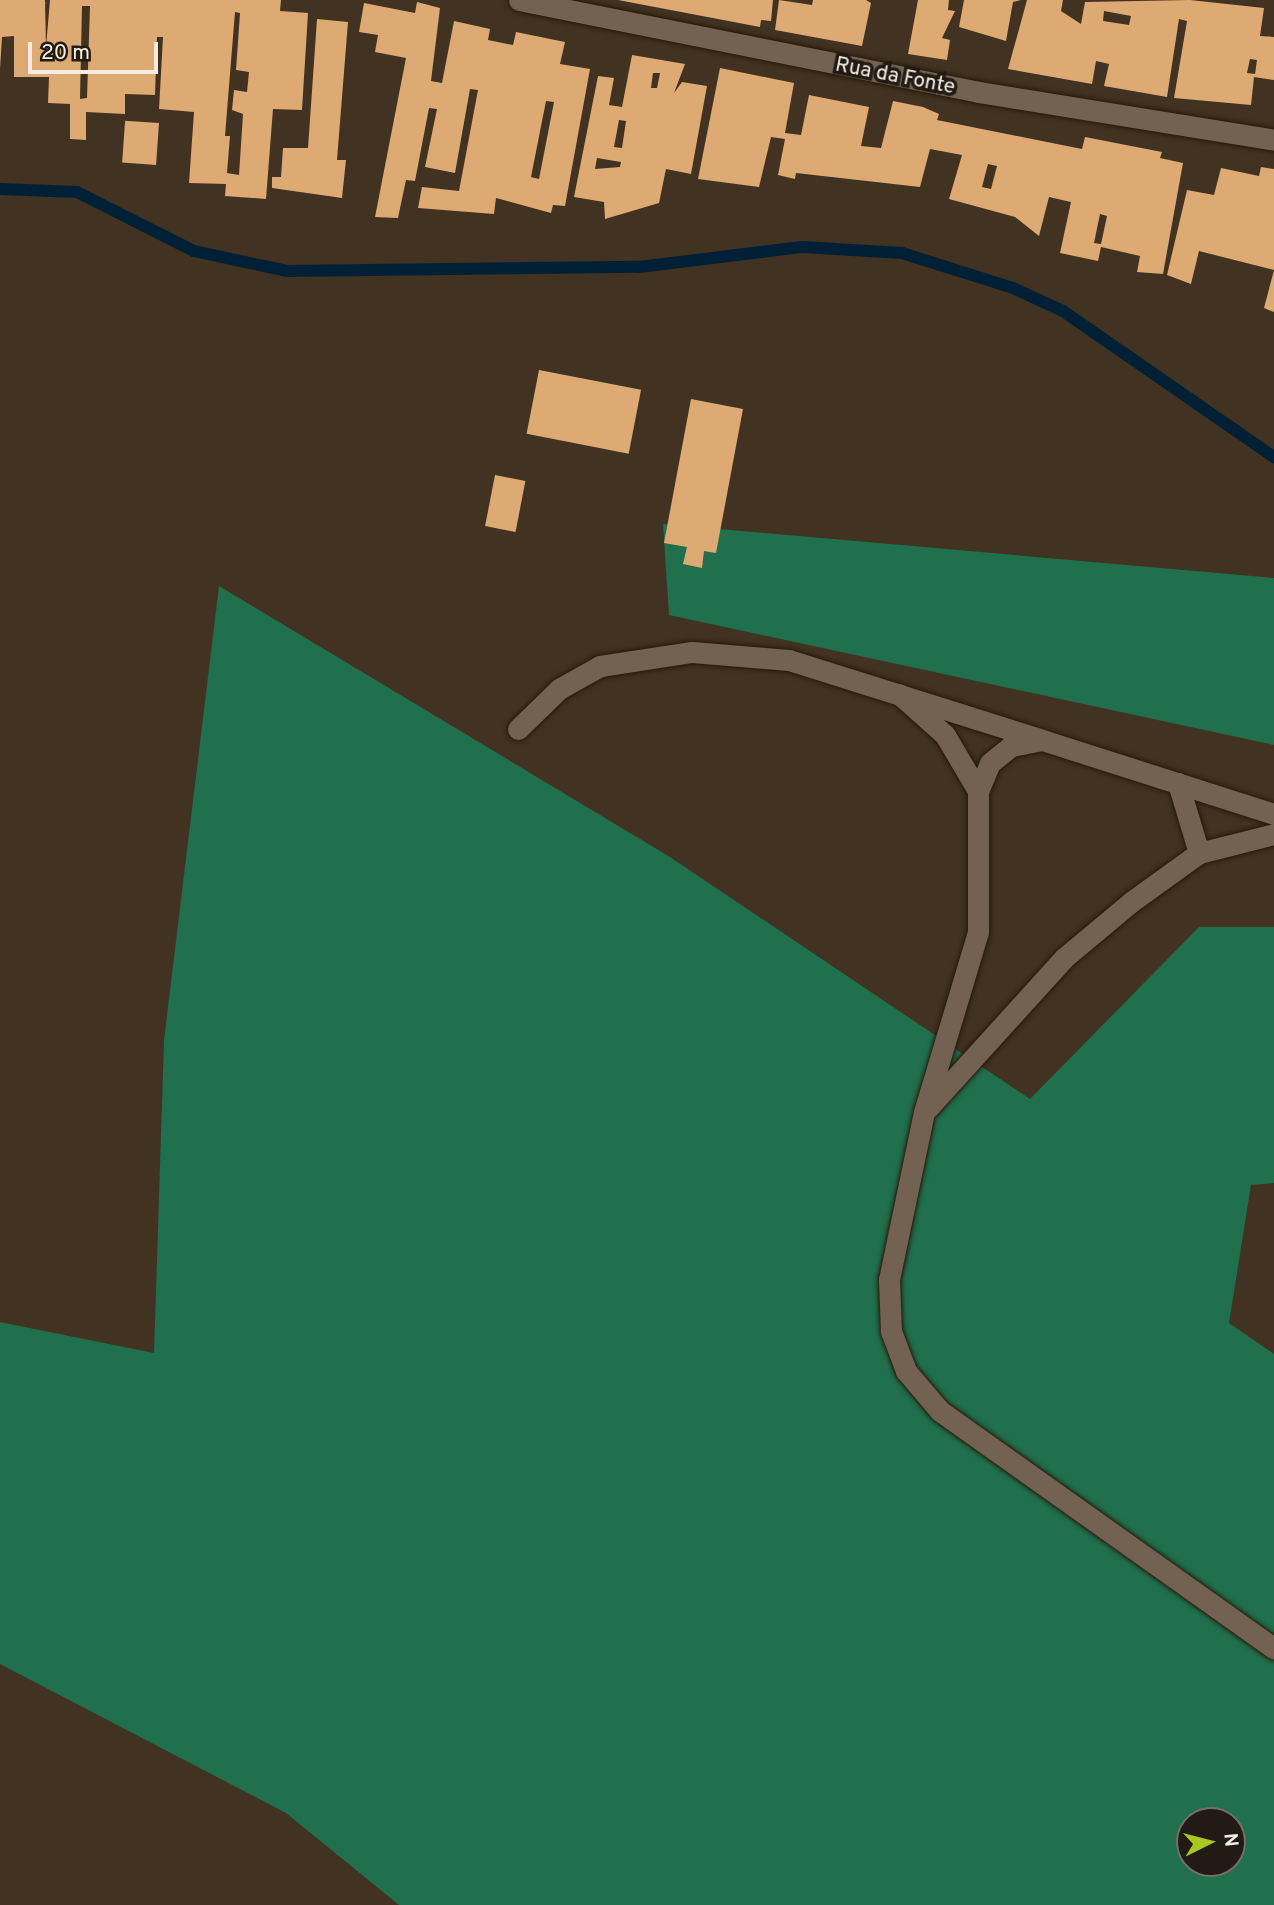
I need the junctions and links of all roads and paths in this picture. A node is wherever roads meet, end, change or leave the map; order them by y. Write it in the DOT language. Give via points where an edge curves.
graph roads {
  1 [pos="519,0"];
  2 [pos="1274,140"];
  3 [pos="892,688"];
  4 [pos="518,729"];
  5 [pos="1042,740"];
  6 [pos="1178,783"];
  7 [pos="978,791"];
  8 [pos="1274,814"];
  9 [pos="1274,834"];
  10 [pos="1199,853"];
  11 [pos="924,1112"];
  12 [pos="1274,1648"];
  1 -- 2 [label="street, Rua da Fonte" via="965,90"];
  3 -- 4 [label="street" via="789,660 639,655 600,666 559,689"];
  3 -- 5 [label="street"];
  3 -- 7 [label="street" via="945,736"];
  5 -- 6 [label="street"];
  5 -- 7 [label="street" via="1011,746 990,763"];
  6 -- 8 [label="street"];
  6 -- 10 [label="street"];
  7 -- 11 [label="street" via="978,932"];
  9 -- 10 [label="street"];
  10 -- 11 [label="street" via="1064,958"];
  11 -- 12 [label="street" via="889,1280 891,1331 906,1371 940,1411"];
}
